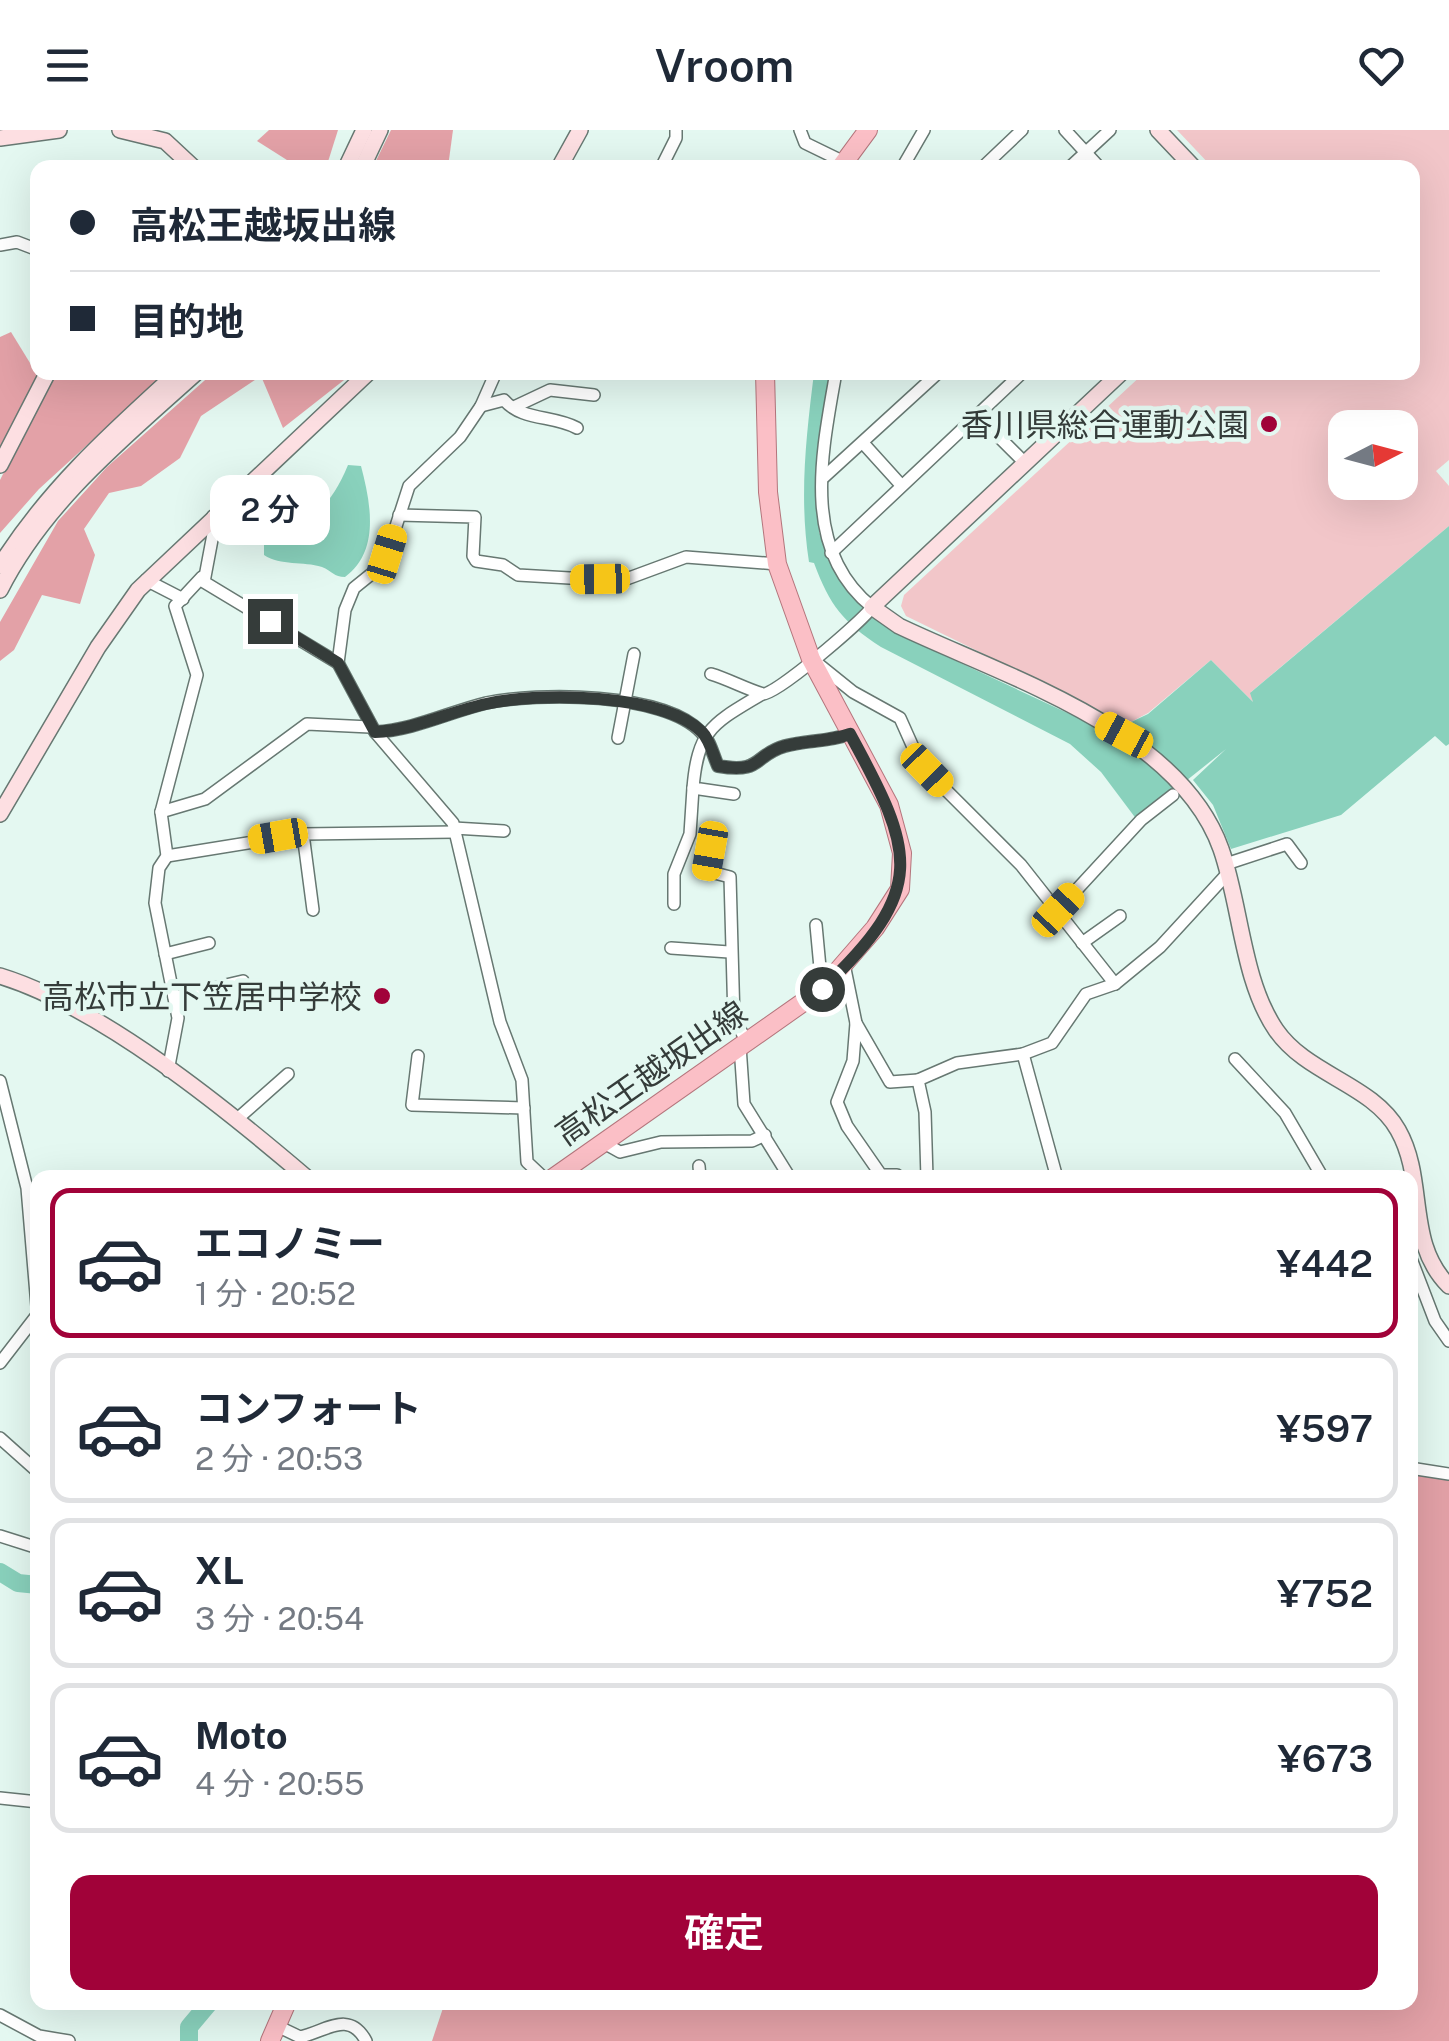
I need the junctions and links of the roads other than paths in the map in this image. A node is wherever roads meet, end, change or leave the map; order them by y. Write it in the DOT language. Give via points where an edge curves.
graph roads {
  1 [pos="59,130"];
  2 [pos="120,130"];
  3 [pos="364,130"];
  4 [pos="380,130"];
  5 [pos="580,130"];
  6 [pos="676,130"];
  7 [pos="800,130"];
  8 [pos="868,130"];
  9 [pos="924,130"];
  10 [pos="1022,130"];
  11 [pos="1065,130"];
  12 [pos="1110,130"];
  13 [pos="1158,130"];
  14 [pos="0,138"];
  15 [pos="1086,152"];
  16 [pos="185,160"];
  17 [pos="350,160"];
  18 [pos="366,160"];
  19 [pos="563,160"];
  20 [pos="665,160"];
  21 [pos="834,160"];
  22 [pos="846,160"];
  23 [pos="907,160"];
  24 [pos="990,160"];
  25 [pos="1078,160"];
  26 [pos="1093,160"];
  27 [pos="1186,160"];
  28 [pos="0,245"];
  29 [pos="30,247"];
  30 [pos="44,380"];
  31 [pos="169,380"];
  32 [pos="188,380"];
  33 [pos="360,380"];
  34 [pos="493,380"];
  35 [pos="765,380"];
  36 [pos="835,380"];
  37 [pos="930,380"];
  38 [pos="1015,380"];
  39 [pos="1114,380"];
  40 [pos="594,395"];
  41 [pos="482,406"];
  42 [pos="516,406"];
  43 [pos="978,416"];
  44 [pos="577,428"];
  45 [pos="863,443"];
  46 [pos="1026,463"];
  47 [pos="0,465"];
  48 [pos="823,477"];
  49 [pos="902,484"];
  50 [pos="399,515"];
  51 [pos="214,516"];
  52 [pos="831,553"];
  53 [pos="778,564"];
  54 [pos="0,566"];
  55 [pos="202,576"];
  56 [pos="146,580"];
  57 [pos="0,590"];
  58 [pos="183,599"];
  59 [pos="871,609"];
  60 [pos="634,654"];
  61 [pos="810,658"];
  62 [pos="338,663"];
  63 [pos="711,674"];
  64 [pos="762,694"];
  65 [pos="626,704"];
  66 [pos="373,730"];
  67 [pos="704,734"];
  68 [pos="850,734"];
  69 [pos="618,738"];
  70 [pos="693,788"];
  71 [pos="734,794"];
  72 [pos="1173,794"];
  73 [pos="161,812"];
  74 [pos="0,814"];
  75 [pos="455,830"];
  76 [pos="504,831"];
  77 [pos="303,834"];
  78 [pos="710,851"];
  79 [pos="167,856"];
  80 [pos="1301,863"];
  81 [pos="1226,864"];
  82 [pos="674,904"];
  83 [pos="313,910"];
  84 [pos="1058,910"];
  85 [pos="1120,916"];
  86 [pos="816,925"];
  87 [pos="1082,942"];
  88 [pos="209,943"];
  89 [pos="672,948"];
  90 [pos="729,952"];
  91 [pos="165,954"];
  92 [pos="844,964"];
  93 [pos="0,976"];
  94 [pos="243,981"];
  95 [pos="1115,984"];
  96 [pos="822,989"];
  97 [pos="174,997"];
  98 [pos="856,1023"];
  99 [pos="743,1044"];
  100 [pos="1023,1054"];
  101 [pos="418,1056"];
  102 [pos="1235,1059"];
  103 [pos="168,1071"];
  104 [pos="288,1074"];
  105 [pos="918,1080"];
  106 [pos="0,1081"];
  107 [pos="524,1108"];
  108 [pos="236,1120"];
  109 [pos="765,1134"];
  110 [pos="602,1142"];
  111 [pos="297,1170"];
  112 [pos="535,1170"];
  113 [pos="570,1170"];
  114 [pos="785,1170"];
  115 [pos="878,1170"];
  116 [pos="927,1170"];
  117 [pos="1056,1170"];
  118 [pos="1318,1170"];
  119 [pos="1411,1170"];
  120 [pos="30,1216"];
  121 [pos="1418,1217"];
  122 [pos="1418,1277"];
  123 [pos="1449,1286"];
  124 [pos="30,1325"];
  125 [pos="1449,1341"];
  126 [pos="0,1363"];
  127 [pos="0,1438"];
  128 [pos="30,1465"];
  129 [pos="1418,1469"];
  130 [pos="1449,1474"];
  131 [pos="0,1536"];
  132 [pos="30,1545"];
  133 [pos="0,1798"];
  134 [pos="30,1801"];
  135 [pos="287,2010"];
  136 [pos="0,2015"];
  137 [pos="283,2035"];
  138 [pos="26,2036"];
  139 [pos="69,2041"];
  140 [pos="366,2041"];
  1 -- 14 [label="street"];
  2 -- 16 [label="street" via="165,141"];
  3 -- 17 [label="street"];
  4 -- 18 [label="street"];
  5 -- 19 [label="street"];
  6 -- 20 [label="street"];
  7 -- 21 [label="street" via="805,142"];
  8 -- 22 [label="main road"];
  9 -- 23 [label="street"];
  10 -- 24 [label="street"];
  11 -- 15 [label="street"];
  12 -- 15 [label="street"];
  13 -- 27 [label="street"];
  15 -- 25 [label="street"];
  15 -- 26 [label="street"];
  28 -- 29 [label="street"];
  30 -- 47 [label="street"];
  31 -- 54 [label="street" via="72,469"];
  32 -- 57 [label="street" via="81,478 27,544"];
  33 -- 51 [label="street"];
  34 -- 41 [label="street"];
  35 -- 53 [label="main road, 高松王越坂出線"];
  36 -- 48 [label="street"];
  37 -- 45 [label="street"];
  38 -- 43 [label="street"];
  39 -- 46 [label="street"];
  40 -- 42 [label="street" via="550,390"];
  41 -- 42 [label="street" via="504,400"];
  41 -- 50 [label="street" via="409,486"];
  42 -- 44 [label="street" via="532,418"];
  43 -- 46 [label="street"];
  43 -- 49 [label="street"];
  45 -- 48 [label="street"];
  45 -- 49 [label="street"];
  46 -- 59 [label="street"];
  48 -- 52 [label="street" via="821,509"];
  49 -- 52 [label="street"];
  50 -- 53 [label="street" via="475,517 476,562 504,564 518,575 621,581 686,558"];
  50 -- 62 [label="street" via="380,567 354,588"];
  51 -- 55 [label="street" via="220,523"];
  51 -- 56 [label="street"];
  52 -- 59 [label="street"];
  53 -- 61 [label="main road, 高松王越坂出線"];
  55 -- 58 [label="street"];
  55 -- 62 [label="street" via="210,588"];
  56 -- 58 [label="street"];
  56 -- 74 [label="street" via="98,647"];
  58 -- 73 [label="street" via="174,606 196,676"];
  59 -- 61 [label="street" via="853,630"];
  59 -- 81 [label="street" via="1145,748 1201,807"];
  60 -- 65 [label="street"];
  61 -- 64 [label="street" via="776,692"];
  61 -- 68 [label="main road, 高松王越坂出線"];
  61 -- 84 [label="street" via="900,718 922,764"];
  62 -- 66 [label="street"];
  63 -- 64 [label="street"];
  64 -- 67 [label="street"];
  65 -- 66 [label="street" via="565,698 491,702 413,726"];
  65 -- 67 [label="street" via="675,713"];
  65 -- 69 [label="street"];
  66 -- 73 [label="street" via="306,724 205,799"];
  66 -- 75 [label="street" via="444,808"];
  67 -- 68 [label="street" via="718,766 742,769 783,746"];
  67 -- 70 [label="street"];
  68 -- 92 [label="main road, 高松王越坂出線" via="898,831 902,872 892,907"];
  70 -- 71 [label="street"];
  70 -- 82 [label="street"];
  72 -- 84 [label="street"];
  73 -- 79 [label="street"];
  75 -- 76 [label="street"];
  75 -- 77 [label="street"];
  75 -- 107 [label="street"];
  77 -- 79 [label="street"];
  77 -- 83 [label="street"];
  78 -- 90 [label="street" via="706,872 730,877"];
  79 -- 91 [label="street" via="155,902"];
  80 -- 81 [label="street" via="1286,844"];
  81 -- 95 [label="street" via="1160,946"];
  81 -- 119 [label="street" via="1259,995 1275,1030 1312,1066 1391,1120"];
  84 -- 87 [label="street"];
  85 -- 87 [label="street"];
  86 -- 96 [label="street"];
  87 -- 95 [label="street"];
  88 -- 91 [label="street"];
  89 -- 90 [label="street"];
  90 -- 99 [label="street" via="734,1020"];
  91 -- 97 [label="street"];
  92 -- 96 [label="main road, 高松王越坂出線"];
  92 -- 98 [label="street"];
  93 -- 103 [label="street" via="67,1001"];
  94 -- 97 [label="street"];
  95 -- 100 [label="street" via="1086,994 1061,1035"];
  96 -- 99 [label="main road, 高松王越坂出線"];
  97 -- 103 [label="street" via="178,1018"];
  98 -- 105 [label="street" via="890,1082"];
  98 -- 115 [label="street" via="853,1061 838,1102"];
  99 -- 109 [label="street" via="744,1104"];
  99 -- 110 [label="main road, 高松王越坂出線"];
  100 -- 105 [label="street" via="957,1063"];
  100 -- 117 [label="street"];
  101 -- 107 [label="street" via="412,1105"];
  102 -- 118 [label="street" via="1284,1113"];
  103 -- 108 [label="street"];
  104 -- 108 [label="street"];
  105 -- 116 [label="street"];
  106 -- 120 [label="street"];
  107 -- 112 [label="street" via="526,1162"];
  108 -- 111 [label="street"];
  109 -- 110 [label="street" via="752,1141 661,1142 620,1152"];
  109 -- 114 [label="street"];
  110 -- 113 [label="main road, 高松王越坂出線"];
  121 -- 123 [label="street" via="1425,1253"];
  122 -- 125 [label="street"];
  124 -- 126 [label="street"];
  127 -- 128 [label="street"];
  129 -- 130 [label="street"];
  131 -- 132 [label="street"];
  133 -- 134 [label="street"];
  135 -- 137 [label="main road"];
  136 -- 138 [label="street"];
  137 -- 140 [label="street" via="300,2037 343,2023"];
  138 -- 139 [label="street"];
}
